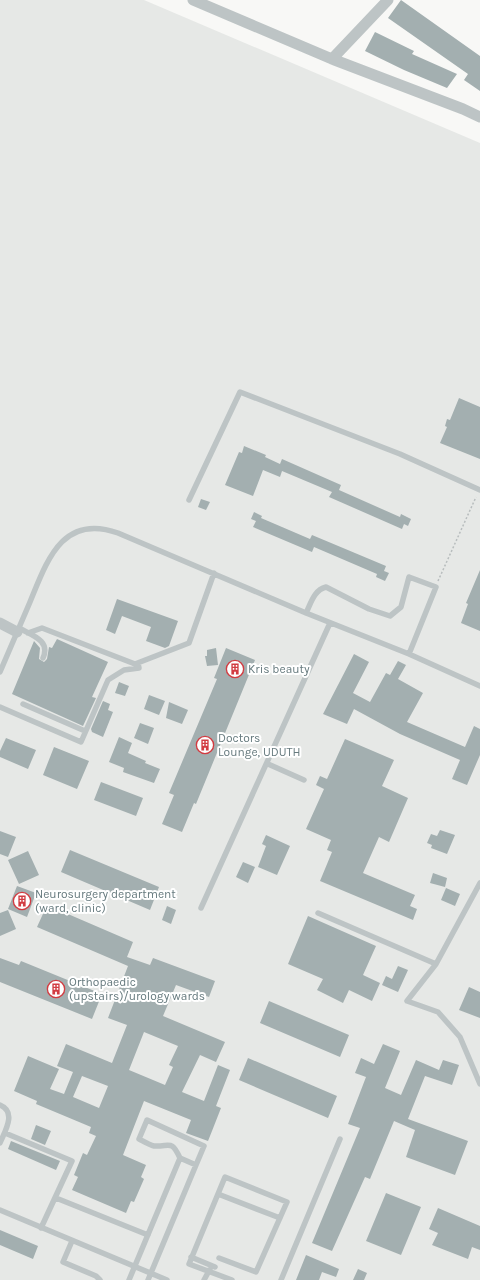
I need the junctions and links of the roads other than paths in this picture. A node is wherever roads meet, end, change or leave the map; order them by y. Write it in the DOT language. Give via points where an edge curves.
graph roads {
  1 [pos="193,0"];
  2 [pos="388,0"];
  3 [pos="332,59"];
  4 [pos="480,117"];
  5 [pos="480,490"];
  6 [pos="189,500"];
  7 [pos="214,573"];
  8 [pos="306,613"];
  9 [pos="0,622"];
  10 [pos="330,623"];
  11 [pos="21,631"];
  12 [pos="408,654"];
  13 [pos="43,658"];
  14 [pos="138,663"];
  15 [pos="0,672"];
  16 [pos="480,686"];
  17 [pos="23,704"];
  18 [pos="0,707"];
  19 [pos="86,731"];
  20 [pos="268,764"];
  21 [pos="304,780"];
  22 [pos="480,883"];
  23 [pos="201,908"];
  24 [pos="318,913"];
  25 [pos="436,964"];
  26 [pos="480,1084"];
  27 [pos="0,1105"];
  28 [pos="5,1133"];
  29 [pos="340,1140"];
  30 [pos="0,1143"];
  31 [pos="180,1158"];
  32 [pos="196,1165"];
  33 [pos="218,1194"];
  34 [pos="56,1198"];
  35 [pos="0,1210"];
  36 [pos="280,1218"];
  37 [pos="41,1228"];
  38 [pos="148,1236"];
  39 [pos="72,1241"];
  40 [pos="191,1257"];
  41 [pos="219,1258"];
  42 [pos="134,1267"];
  43 [pos="208,1271"];
  44 [pos="150,1274"];
  45 [pos="100,1280"];
  46 [pos="129,1280"];
  47 [pos="148,1280"];
  48 [pos="167,1280"];
  49 [pos="204,1280"];
  50 [pos="232,1280"];
  51 [pos="281,1280"];
  1 -- 3 [label="street"];
  2 -- 3 [label="street"];
  3 -- 4 [label="street"];
  5 -- 6 [label="lane" via="400,454 240,392"];
  7 -- 8 [label="lane"];
  7 -- 11 [label="lane" via="111,531 82,531 68,537 52,552"];
  7 -- 14 [label="lane" via="188,643"];
  8 -- 10 [label="lane"];
  8 -- 12 [label="lane" via="316,594 326,587 369,609 390,616 401,607 409,577 436,587"];
  9 -- 11 [label="street"];
  10 -- 12 [label="lane"];
  10 -- 20 [label="lane"];
  11 -- 13 [label="lane" via="42,642 45,649"];
  11 -- 14 [label="lane" via="42,628"];
  11 -- 15 [label="lane"];
  12 -- 16 [label="lane"];
  14 -- 19 [label="lane" via="139,668 124,670 108,680"];
  17 -- 19 [label="lane"];
  18 -- 19 [label="lane" via="81,742"];
  20 -- 21 [label="lane"];
  20 -- 23 [label="lane"];
  22 -- 25 [label="lane"];
  24 -- 25 [label="lane"];
  25 -- 26 [label="lane" via="407,1001 438,1012 460,1037"];
  27 -- 28 [label="lane" via="7,1110 9,1117"];
  28 -- 30 [label="lane"];
  28 -- 34 [label="lane" via="72,1161"];
  29 -- 51 [label="lane"];
  31 -- 32 [label="lane"];
  31 -- 32 [label="lane" via="176,1148 166,1144 154,1146 139,1139 147,1120 204,1146"];
  31 -- 38 [label="lane"];
  32 -- 44 [label="lane"];
  33 -- 36 [label="lane"];
  33 -- 36 [label="lane" via="225,1177 287,1202"];
  33 -- 40 [label="lane"];
  34 -- 37 [label="lane"];
  34 -- 38 [label="lane"];
  35 -- 37 [label="lane"];
  36 -- 41 [label="lane" via="256,1272"];
  37 -- 39 [label="lane"];
  38 -- 42 [label="lane"];
  39 -- 42 [label="lane"];
  39 -- 45 [label="lane" via="63,1262"];
  40 -- 43 [label="lane" via="189,1264"];
  40 -- 43 [label="lane" via="214,1266"];
  42 -- 44 [label="lane"];
  42 -- 46 [label="lane"];
  43 -- 49 [label="lane"];
  43 -- 50 [label="lane"];
  44 -- 47 [label="lane"];
  44 -- 48 [label="lane"];
}
